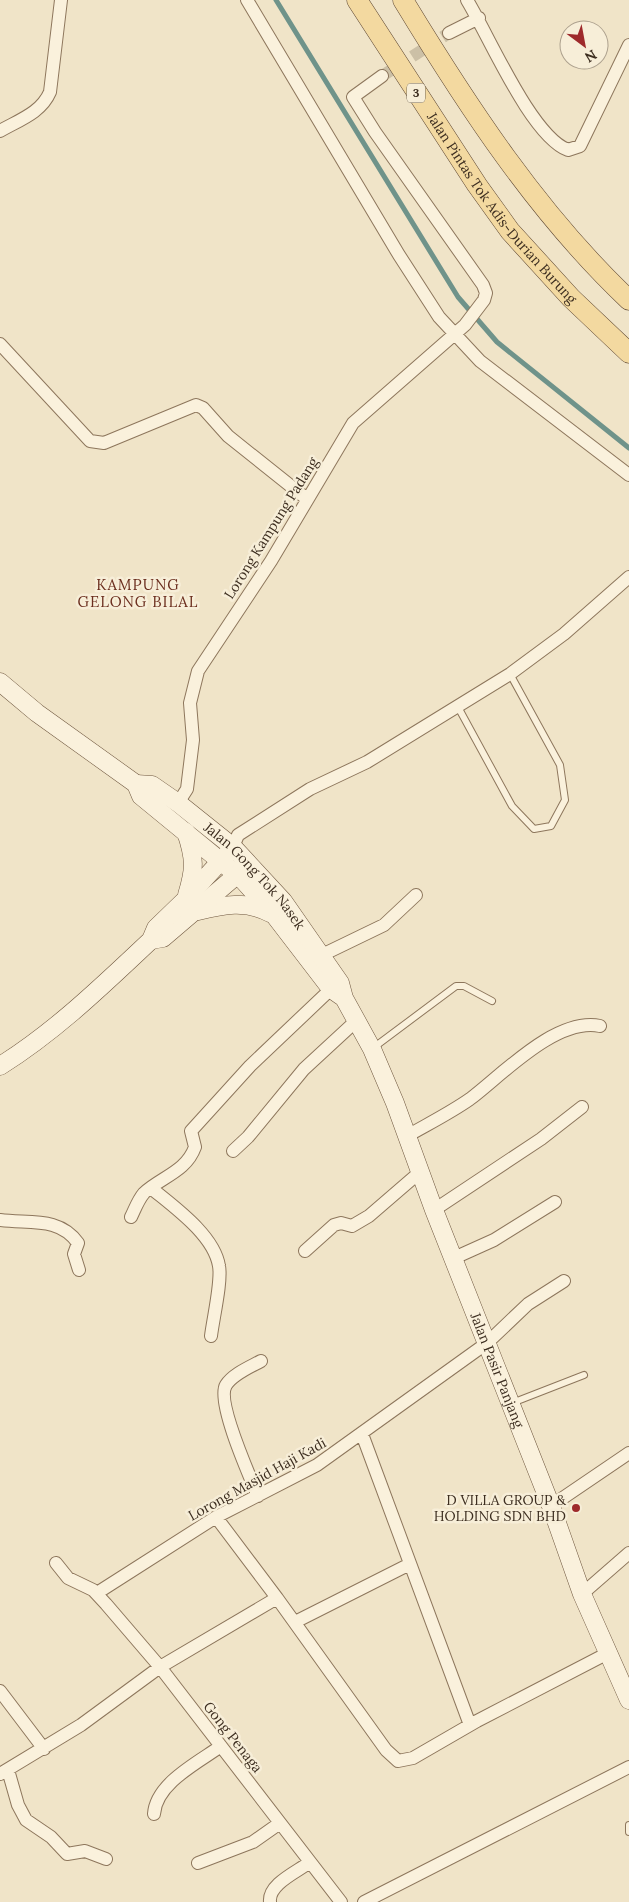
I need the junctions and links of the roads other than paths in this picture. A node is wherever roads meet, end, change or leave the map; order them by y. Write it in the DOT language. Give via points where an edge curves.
graph roads {
  1 [pos="61,0"];
  2 [pos="247,0"];
  3 [pos="357,0"];
  4 [pos="403,0"];
  5 [pos="467,0"];
  6 [pos="478,18"];
  7 [pos="449,33"];
  8 [pos="629,45"];
  9 [pos="382,76"];
  10 [pos="0,131"];
  11 [pos="629,300"];
  12 [pos="453,334"];
  13 [pos="0,344"];
  14 [pos="629,353"];
  15 [pos="629,475"];
  16 [pos="307,499"];
  17 [pos="629,577"];
  18 [pos="510,674"];
  19 [pos="2,686"];
  20 [pos="458,707"];
  21 [pos="136,784"];
  22 [pos="178,803"];
  23 [pos="186,832"];
  24 [pos="233,847"];
  25 [pos="221,860"];
  26 [pos="244,869"];
  27 [pos="416,895"];
  28 [pos="190,906"];
  29 [pos="275,916"];
  30 [pos="322,955"];
  31 [pos="338,993"];
  32 [pos="492,1002"];
  33 [pos="356,1021"];
  34 [pos="600,1026"];
  35 [pos="369,1044"];
  36 [pos="0,1066"];
  37 [pos="582,1107"];
  38 [pos="407,1136"];
  39 [pos="233,1151"];
  40 [pos="420,1172"];
  41 [pos="151,1188"];
  42 [pos="555,1202"];
  43 [pos="434,1210"];
  44 [pos="131,1217"];
  45 [pos="0,1220"];
  46 [pos="305,1251"];
  47 [pos="454,1258"];
  48 [pos="79,1270"];
  49 [pos="564,1280"];
  50 [pos="211,1336"];
  51 [pos="487,1343"];
  52 [pos="262,1361"];
  53 [pos="584,1375"];
  54 [pos="511,1403"];
  55 [pos="362,1434"];
  56 [pos="629,1453"];
  57 [pos="258,1496"];
  58 [pos="551,1506"];
  59 [pos="216,1517"];
  60 [pos="629,1553"];
  61 [pos="56,1563"];
  62 [pos="410,1564"];
  63 [pos="97,1593"];
  64 [pos="582,1594"];
  65 [pos="277,1598"];
  66 [pos="295,1622"];
  67 [pos="610,1652"];
  68 [pos="160,1667"];
  69 [pos="625,1679"];
  70 [pos="0,1690"];
  71 [pos="629,1700"];
  72 [pos="470,1725"];
  73 [pos="221,1746"];
  74 [pos="44,1749"];
  75 [pos="629,1767"];
  76 [pos="4,1772"];
  77 [pos="154,1814"];
  78 [pos="280,1823"];
  79 [pos="629,1825"];
  80 [pos="629,1832"];
  81 [pos="106,1859"];
  82 [pos="310,1862"];
  83 [pos="198,1863"];
  84 [pos="270,1902"];
  85 [pos="341,1902"];
  86 [pos="364,1902"];
  1 -- 10 [label="street" via="47,101"];
  2 -- 12 [label="street" via="399,255"];
  3 -- 14 [label="main road, Jalan Pintas Tok Adis-Durian Burung / 3" via="476,185 510,231 571,298"];
  4 -- 11 [label="main road" via="542,206 596,269"];
  5 -- 6 [label="street"];
  6 -- 7 [label="street"];
  6 -- 8 [label="street" via="516,91 555,143 568,150 580,146"];
  9 -- 12 [label="street, Lorong Kampung Padang" via="354,96 375,132 486,293 482,306"];
  12 -- 15 [label="street" via="480,361"];
  12 -- 16 [label="street, Lorong Kampung Padang" via="353,423"];
  13 -- 16 [label="street" via="90,441 104,443 196,405 203,408 228,436"];
  16 -- 22 [label="street, Lorong Kampung Padang" via="271,561 198,671 190,702 193,740 187,789"];
  17 -- 18 [label="street" via="564,634"];
  18 -- 20 [label="street"];
  18 -- 20 [label="lane" via="560,765 565,800 551,826 534,829 512,806"];
  19 -- 21 [label="main road, Jalan Gong Tok Nasek"];
  20 -- 24 [label="street" via="367,762 310,788 238,835"];
  21 -- 22 [label="main road, Jalan Gong Tok Nasek" via="152,785"];
  21 -- 23 [label="main road, Jalan Gong Tok Nasek" via="141,796"];
  22 -- 24 [label="main road, Jalan Gong Tok Nasek"];
  23 -- 25 [label="main road, Jalan Gong Tok Nasek"];
  23 -- 28 [label="main road" via="194,860"];
  24 -- 25 [label="main road"];
  24 -- 26 [label="main road, Jalan Gong Tok Nasek"];
  25 -- 26 [label="main road, Jalan Gong Tok Nasek"];
  25 -- 28 [label="main road"];
  26 -- 28 [label="main road"];
  26 -- 29 [label="main road, Jalan Gong Tok Nasek"];
  26 -- 30 [label="main road, Jalan Gong Tok Nasek" via="283,901"];
  27 -- 30 [label="street" via="384,925"];
  28 -- 29 [label="main road" via="243,905"];
  28 -- 36 [label="main road" via="156,928 151,940 51,1030"];
  29 -- 31 [label="main road, Jalan Gong Tok Nasek"];
  30 -- 31 [label="main road, Jalan Gong Tok Nasek" via="340,983"];
  31 -- 33 [label="main road, Jalan Gong Tok Nasek"];
  31 -- 41 [label="street" via="250,1066 191,1132 195,1147 188,1160"];
  32 -- 35 [label="lane" via="464,986 456,986"];
  33 -- 35 [label="main road, Jalan Gong Tok Nasek"];
  33 -- 39 [label="street" via="304,1069"];
  34 -- 38 [label="street" via="590,1024 570,1030 536,1047 460,1106"];
  35 -- 38 [label="main road, Jalan Pasir Panjang"];
  37 -- 43 [label="street" via="541,1139"];
  38 -- 40 [label="main road, Jalan Pasir Panjang"];
  40 -- 43 [label="main road, Jalan Pasir Panjang"];
  40 -- 46 [label="street" via="370,1216 352,1226 334,1225"];
  41 -- 44 [label="street" via="140,1198"];
  41 -- 50 [label="street" via="191,1220 218,1261 220,1272"];
  42 -- 47 [label="street" via="494,1240"];
  43 -- 47 [label="main road, Jalan Pasir Panjang"];
  45 -- 48 [label="street" via="47,1223 62,1228 78,1242 74,1254"];
  47 -- 51 [label="main road, Jalan Pasir Panjang"];
  49 -- 51 [label="street, Lorong Masjid Haji Kadi" via="528,1304"];
  51 -- 54 [label="main road, Jalan Pasir Panjang"];
  51 -- 55 [label="street, Lorong Masjid Haji Kadi"];
  52 -- 57 [label="street" via="236,1376 224,1392 231,1427"];
  53 -- 54 [label="lane"];
  54 -- 58 [label="main road, Jalan Pasir Panjang"];
  55 -- 57 [label="street, Lorong Masjid Haji Kadi" via="317,1465"];
  55 -- 62 [label="street"];
  56 -- 58 [label="street"];
  57 -- 59 [label="street, Lorong Masjid Haji Kadi"];
  58 -- 64 [label="main road, Jalan Pasir Panjang"];
  59 -- 63 [label="street, Lorong Masjid Haji Kadi"];
  59 -- 65 [label="street"];
  60 -- 64 [label="street"];
  61 -- 63 [label="street" via="68,1578"];
  62 -- 66 [label="street"];
  62 -- 72 [label="street"];
  63 -- 68 [label="street, Gong Penaga"];
  64 -- 67 [label="main road, Jalan Pasir Panjang"];
  65 -- 66 [label="street"];
  65 -- 68 [label="street"];
  66 -- 72 [label="street" via="386,1750 398,1761 413,1758"];
  67 -- 69 [label="main road, Jalan Pasir Panjang"];
  67 -- 72 [label="street"];
  68 -- 73 [label="street, Gong Penaga"];
  68 -- 74 [label="street"];
  69 -- 71 [label="main road, Jalan Pasir Panjang"];
  70 -- 74 [label="street"];
  73 -- 77 [label="street" via="168,1785 157,1800"];
  73 -- 78 [label="street, Gong Penaga"];
  74 -- 76 [label="street"];
  75 -- 86 [label="street"];
  76 -- 81 [label="street" via="18,1805 33,1826 51,1837 67,1854 89,1852"];
  78 -- 82 [label="street, Gong Penaga"];
  78 -- 83 [label="street" via="253,1842"];
  79 -- 80 [label="lane"];
  82 -- 84 [label="street" via="275,1887 269,1896"];
  82 -- 85 [label="street, Gong Penaga"];
}
